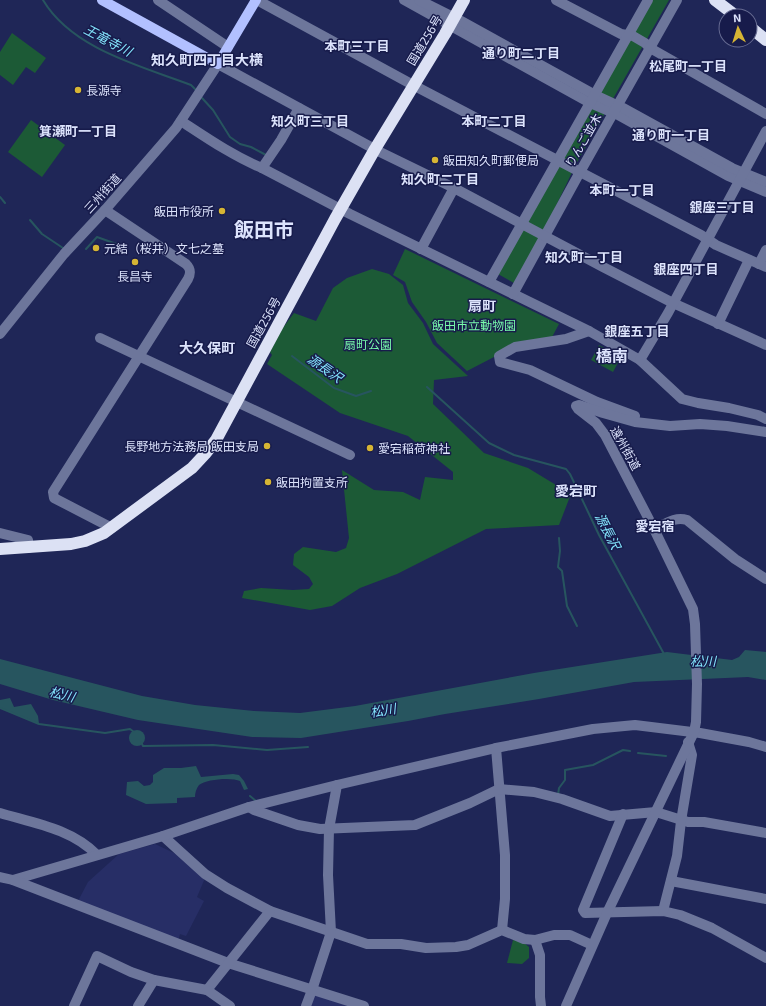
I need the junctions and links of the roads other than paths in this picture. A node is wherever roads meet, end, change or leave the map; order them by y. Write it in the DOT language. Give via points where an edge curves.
graph roads {
  1 [pos="102,0"];
  2 [pos="158,0"];
  3 [pos="256,0"];
  4 [pos="404,0"];
  5 [pos="419,0"];
  6 [pos="464,0"];
  7 [pos="556,0"];
  8 [pos="648,0"];
  9 [pos="677,0"];
  10 [pos="715,0"];
  11 [pos="726,8"];
  12 [pos="452,21"];
  13 [pos="628,36"];
  14 [pos="228,47"];
  15 [pos="650,48"];
  16 [pos="218,64"];
  17 [pos="413,85"];
  18 [pos="592,99"];
  19 [pos="299,108"];
  20 [pos="616,109"];
  21 [pos="766,114"];
  22 [pos="180,121"];
  23 [pos="766,131"];
  24 [pos="375,149"];
  25 [pos="557,160"];
  26 [pos="262,168"];
  27 [pos="580,172"];
  28 [pos="741,177"];
  29 [pos="766,182"];
  30 [pos="454,188"];
  31 [pos="766,192"];
  32 [pos="340,209"];
  33 [pos="105,210"];
  34 [pos="521,224"];
  35 [pos="545,236"];
  36 [pos="707,240"];
  37 [pos="421,250"];
  38 [pos="766,250"];
  39 [pos="749,260"];
  40 [pos="763,266"];
  41 [pos="489,282"];
  42 [pos="513,294"];
  43 [pos="673,303"];
  44 [pos="718,324"];
  45 [pos="589,331"];
  46 [pos="0,334"];
  47 [pos="100,338"];
  48 [pos="766,345"];
  49 [pos="140,356"];
  50 [pos="640,360"];
  51 [pos="236,401"];
  52 [pos="766,419"];
  53 [pos="645,423"];
  54 [pos="766,432"];
  55 [pos="350,455"];
  56 [pos="115,525"];
  57 [pos="654,529"];
  58 [pos="0,534"];
  59 [pos="30,548"];
  60 [pos="0,549"];
  61 [pos="766,580"];
  62 [pos="694,732"];
  63 [pos="688,742"];
  64 [pos="766,747"];
  65 [pos="496,748"];
  66 [pos="337,785"];
  67 [pos="499,789"];
  68 [pos="249,807"];
  69 [pos="656,812"];
  70 [pos="0,813"];
  71 [pos="623,814"];
  72 [pos="681,821"];
  73 [pos="330,829"];
  74 [pos="766,833"];
  75 [pos="163,836"];
  76 [pos="97,856"];
  77 [pos="0,877"];
  78 [pos="13,880"];
  79 [pos="671,881"];
  80 [pos="766,899"];
  81 [pos="270,911"];
  82 [pos="663,911"];
  83 [pos="607,913"];
  84 [pos="502,930"];
  85 [pos="331,932"];
  86 [pos="535,940"];
  87 [pos="592,945"];
  88 [pos="766,958"];
  89 [pos="228,963"];
  90 [pos="154,980"];
  91 [pos="207,990"];
  92 [pos="312,990"];
  93 [pos="74,1006"];
  94 [pos="138,1006"];
  95 [pos="230,1006"];
  96 [pos="306,1006"];
  97 [pos="364,1006"];
  98 [pos="541,1006"];
  99 [pos="566,1006"];
  1 -- 16 [label="main road"];
  2 -- 14 [label="street"];
  3 -- 14 [label="main road"];
  3 -- 17 [label="street"];
  4 -- 12 [label="street"];
  5 -- 12 [label="street"];
  6 -- 12 [label="highway, 国道256号"];
  7 -- 13 [label="street"];
  8 -- 13 [label="street, りんご並木"];
  9 -- 15 [label="street, りんご並木"];
  10 -- 11 [label="highway"];
  12 -- 17 [label="highway, 国道256号"];
  12 -- 18 [label="street"];
  13 -- 15 [label="street" via="633,36"];
  13 -- 18 [label="street, りんご並木"];
  14 -- 16 [label="main road"];
  15 -- 20 [label="street, りんご並木"];
  15 -- 21 [label="street"];
  16 -- 19 [label="street"];
  16 -- 22 [label="street, 三州街道"];
  17 -- 24 [label="highway, 国道256号"];
  17 -- 25 [label="street"];
  18 -- 20 [label="street"];
  18 -- 25 [label="street, りんご並木"];
  19 -- 24 [label="street"];
  19 -- 26 [label="street"];
  20 -- 27 [label="street, りんご並木"];
  20 -- 28 [label="street" via="728,176"];
  22 -- 26 [label="street" via="226,150"];
  22 -- 33 [label="street, 三州街道"];
  23 -- 28 [label="street"];
  24 -- 30 [label="street"];
  24 -- 32 [label="highway, 国道256号"];
  25 -- 27 [label="street"];
  25 -- 34 [label="street, りんご並木"];
  26 -- 32 [label="street"];
  27 -- 35 [label="street, りんご並木"];
  27 -- 36 [label="street"];
  28 -- 29 [label="street"];
  28 -- 31 [label="street"];
  28 -- 36 [label="street"];
  30 -- 34 [label="street"];
  30 -- 37 [label="street"];
  32 -- 37 [label="street"];
  32 -- 51 [label="highway, 国道256号"];
  33 -- 46 [label="street, 三州街道" via="64,254"];
  33 -- 49 [label="street" via="189,267 188,279"];
  34 -- 35 [label="street"];
  34 -- 41 [label="street, りんご並木"];
  35 -- 42 [label="street, りんご並木"];
  35 -- 43 [label="street"];
  36 -- 39 [label="street"];
  36 -- 43 [label="street"];
  37 -- 41 [label="street"];
  38 -- 40 [label="street"];
  39 -- 40 [label="street"];
  39 -- 44 [label="street"];
  41 -- 42 [label="street"];
  42 -- 45 [label="street"];
  43 -- 44 [label="street"];
  43 -- 50 [label="street"];
  44 -- 48 [label="street"];
  45 -- 50 [label="street"];
  45 -- 53 [label="street, 遠州街道" via="566,339 515,347 499,356 500,362 530,370 597,402 639,417"];
  47 -- 49 [label="street"];
  49 -- 51 [label="street"];
  49 -- 56 [label="street" via="53,492 54,498"];
  50 -- 52 [label="street" via="682,399 729,408"];
  51 -- 55 [label="street"];
  51 -- 56 [label="highway, 国道256号" via="216,440 192,468"];
  53 -- 54 [label="street" via="670,426 727,426"];
  53 -- 57 [label="street, 遠州街道" via="603,413 579,404 576,406 596,423 605,435"];
  56 -- 59 [label="highway, 国道256号" via="96,536 71,544"];
  57 -- 61 [label="street" via="674,519 687,520 735,559"];
  57 -- 62 [label="street, 遠州街道" via="693,609 697,684"];
  58 -- 59 [label="street" via="28,540"];
  59 -- 60 [label="highway, 国道256号"];
  62 -- 63 [label="street"];
  62 -- 64 [label="street"];
  62 -- 65 [label="street" via="635,724 608,726"];
  63 -- 69 [label="street"];
  63 -- 72 [label="street" via="692,755"];
  65 -- 66 [label="street"];
  65 -- 67 [label="street"];
  66 -- 68 [label="street"];
  66 -- 73 [label="street"];
  67 -- 71 [label="street" via="534,792 610,816"];
  67 -- 73 [label="street" via="415,825"];
  67 -- 84 [label="street" via="505,854"];
  68 -- 73 [label="street" via="298,824"];
  68 -- 75 [label="street"];
  69 -- 71 [label="street"];
  69 -- 72 [label="street"];
  69 -- 83 [label="street"];
  70 -- 76 [label="street" via="61,832 87,846"];
  71 -- 83 [label="street" via="583,910 585,913"];
  72 -- 74 [label="street" via="704,822"];
  72 -- 79 [label="street"];
  73 -- 85 [label="street" via="328,875"];
  75 -- 76 [label="street"];
  75 -- 81 [label="street" via="205,874"];
  76 -- 78 [label="street"];
  77 -- 78 [label="street"];
  78 -- 89 [label="street"];
  79 -- 80 [label="street"];
  79 -- 82 [label="street"];
  81 -- 85 [label="street"];
  81 -- 89 [label="street"];
  82 -- 83 [label="street"];
  82 -- 88 [label="street" via="680,915 747,942"];
  83 -- 87 [label="street"];
  84 -- 85 [label="street" via="468,944 446,948 367,944"];
  84 -- 86 [label="street" via="524,939"];
  85 -- 92 [label="street"];
  86 -- 87 [label="street" via="554,935 570,935"];
  86 -- 98 [label="street" via="540,955"];
  87 -- 99 [label="street"];
  89 -- 91 [label="street"];
  89 -- 92 [label="street"];
  90 -- 91 [label="street"];
  90 -- 93 [label="street" via="97,956"];
  90 -- 94 [label="street"];
  91 -- 95 [label="street"];
  92 -- 96 [label="street"];
  92 -- 97 [label="street"];
}
